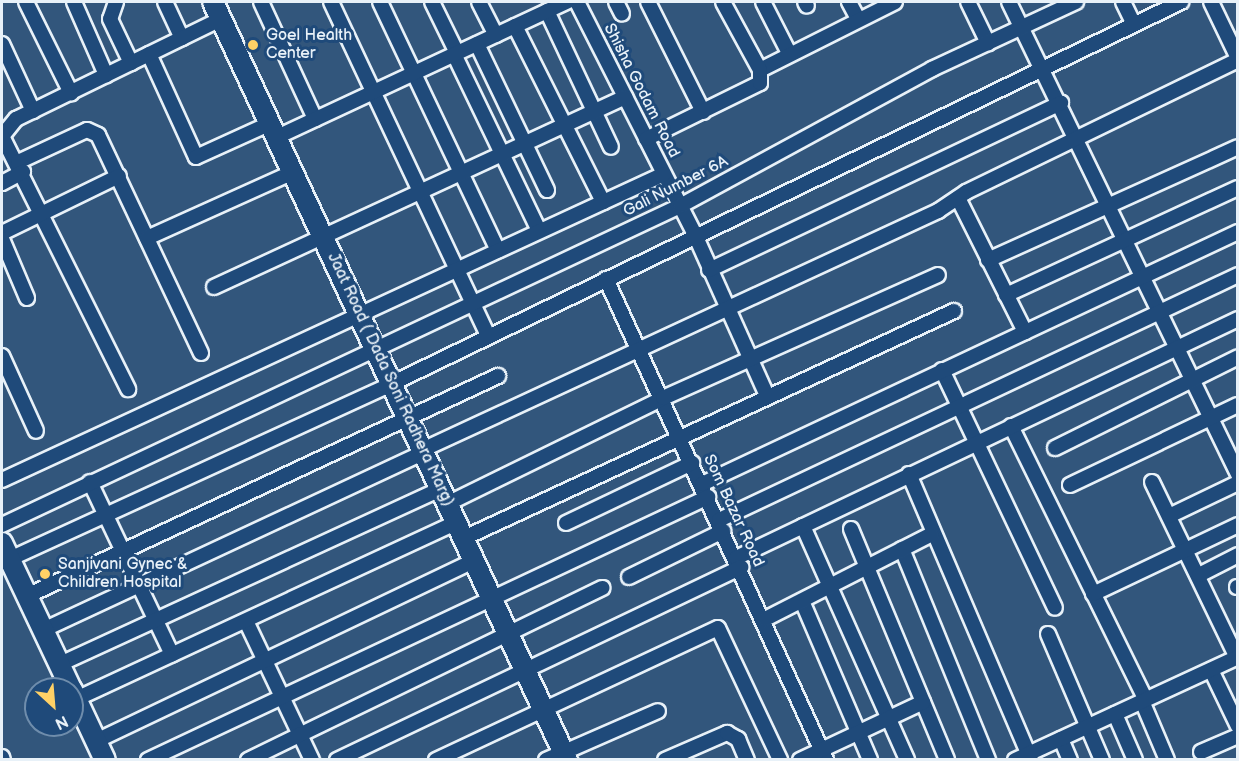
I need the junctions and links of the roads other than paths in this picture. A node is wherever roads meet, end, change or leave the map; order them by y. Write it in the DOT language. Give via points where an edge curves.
graph roads {
  1 [pos="26,2"];
  2 [pos="74,2"];
  3 [pos="116,2"];
  4 [pos="165,2"];
  5 [pos="261,2"];
  6 [pos="332,2"];
  7 [pos="381,2"];
  8 [pos="432,2"];
  9 [pos="479,2"];
  10 [pos="567,2"];
  11 [pos="577,2"];
  12 [pos="648,2"];
  13 [pos="723,2"];
  14 [pos="763,2"];
  15 [pos="849,2"];
  16 [pos="895,2"];
  17 [pos="968,2"];
  18 [pos="1009,2"];
  19 [pos="1123,2"];
  20 [pos="1181,2"];
  21 [pos="1211,2"];
  22 [pos="1067,4"];
  23 [pos="217,10"];
  24 [pos="547,11"];
  25 [pos="858,19"];
  26 [pos="1134,25"];
  27 [pos="515,26"];
  28 [pos="1021,27"];
  29 [pos="496,35"];
  30 [pos="182,38"];
  31 [pos="988,43"];
  32 [pos="2,44"];
  33 [pos="477,44"];
  34 [pos="789,53"];
  35 [pos="149,54"];
  36 [pos="455,54"];
  37 [pos="1238,59"];
  38 [pos="5,61"];
  39 [pos="131,63"];
  40 [pos="1044,69"];
  41 [pos="760,70"];
  42 [pos="412,74"];
  43 [pos="106,75"];
  44 [pos="375,91"];
  45 [pos="71,93"];
  46 [pos="625,97"];
  47 [pos="1061,103"];
  48 [pos="33,111"];
  49 [pos="593,111"];
  50 [pos="703,112"];
  51 [pos="315,119"];
  52 [pos="563,125"];
  53 [pos="274,130"];
  54 [pos="2,135"];
  55 [pos="1078,138"];
  56 [pos="646,139"];
  57 [pos="524,142"];
  58 [pos="611,147"];
  59 [pos="1238,147"];
  60 [pos="500,154"];
  61 [pos="20,167"];
  62 [pos="293,172"];
  63 [pos="459,173"];
  64 [pos="664,174"];
  65 [pos="119,176"];
  66 [pos="2,183"];
  67 [pos="1238,188"];
  68 [pos="547,190"];
  69 [pos="420,191"];
  70 [pos="958,198"];
  71 [pos="603,202"];
  72 [pos="680,206"];
  73 [pos="1112,207"];
  74 [pos="42,213"];
  75 [pos="538,231"];
  76 [pos="1238,232"];
  77 [pos="2,233"];
  78 [pos="323,237"];
  79 [pos="696,237"];
  80 [pos="147,238"];
  81 [pos="2,239"];
  82 [pos="1129,241"];
  83 [pos="498,250"];
  84 [pos="988,260"];
  85 [pos="459,268"];
  86 [pos="709,270"];
  87 [pos="1145,274"];
  88 [pos="939,275"];
  89 [pos="1238,275"];
  90 [pos="606,279"];
  91 [pos="214,287"];
  92 [pos="1006,295"];
  93 [pos="27,298"];
  94 [pos="474,303"];
  95 [pos="726,310"];
  96 [pos="1162,310"];
  97 [pos="954,311"];
  98 [pos="359,315"];
  99 [pos="1238,319"];
  100 [pos="1025,332"];
  101 [pos="489,336"];
  102 [pos="1179,345"];
  103 [pos="639,349"];
  104 [pos="374,350"];
  105 [pos="201,354"];
  106 [pos="2,356"];
  107 [pos="1238,357"];
  108 [pos="749,359"];
  109 [pos="942,370"];
  110 [pos="498,375"];
  111 [pos="1195,378"];
  112 [pos="7,382"];
  113 [pos="391,384"];
  114 [pos="128,389"];
  115 [pos="766,396"];
  116 [pos="663,398"];
  117 [pos="959,404"];
  118 [pos="1238,405"];
  119 [pos="1212,417"];
  120 [pos="406,418"];
  121 [pos="1011,426"];
  122 [pos="36,431"];
  123 [pos="680,436"];
  124 [pos="978,441"];
  125 [pos="1055,448"];
  126 [pos="423,452"];
  127 [pos="692,463"];
  128 [pos="1237,470"];
  129 [pos="909,474"];
  130 [pos="2,480"];
  131 [pos="90,482"];
  132 [pos="1152,482"];
  133 [pos="1238,483"];
  134 [pos="1070,485"];
  135 [pos="705,490"];
  136 [pos="444,496"];
  137 [pos="106,515"];
  138 [pos="1169,516"];
  139 [pos="566,523"];
  140 [pos="2,525"];
  141 [pos="721,525"];
  142 [pos="1238,525"];
  143 [pos="803,526"];
  144 [pos="851,529"];
  145 [pos="460,531"];
  146 [pos="932,534"];
  147 [pos="122,548"];
  148 [pos="902,549"];
  149 [pos="1185,551"];
  150 [pos="4,555"];
  151 [pos="1238,555"];
  152 [pos="474,561"];
  153 [pos="738,562"];
  154 [pos="866,569"];
  155 [pos="1199,575"];
  156 [pos="629,577"];
  157 [pos="138,584"];
  158 [pos="831,586"];
  159 [pos="602,588"];
  160 [pos="1093,594"];
  161 [pos="27,596"];
  162 [pos="492,598"];
  163 [pos="801,601"];
  164 [pos="1055,608"];
  165 [pos="155,619"];
  166 [pos="765,619"];
  167 [pos="246,621"];
  168 [pos="43,630"];
  169 [pos="1048,634"];
  170 [pos="509,635"];
  171 [pos="172,655"];
  172 [pos="1237,658"];
  173 [pos="267,663"];
  174 [pos="60,664"];
  175 [pos="1211,669"];
  176 [pos="525,670"];
  177 [pos="66,677"];
  178 [pos="84,689"];
  179 [pos="284,699"];
  180 [pos="1144,700"];
  181 [pos="923,702"];
  182 [pos="544,711"];
  183 [pos="658,711"];
  184 [pos="1115,714"];
  185 [pos="84,716"];
  186 [pos="889,718"];
  187 [pos="1238,726"];
  188 [pos="1087,727"];
  189 [pos="858,732"];
  190 [pos="300,734"];
  191 [pos="1238,736"];
  192 [pos="1060,739"];
  193 [pos="96,741"];
  194 [pos="1201,752"];
  195 [pos="824,754"];
  196 [pos="1030,756"];
  197 [pos="559,757"];
  198 [pos="105,759"];
  199 [pos="148,759"];
  200 [pos="248,759"];
  201 [pos="312,759"];
  202 [pos="338,759"];
  203 [pos="436,759"];
  204 [pos="665,759"];
  205 [pos="747,759"];
  206 [pos="780,759"];
  207 [pos="800,759"];
  208 [pos="870,759"];
  209 [pos="907,759"];
  210 [pos="947,759"];
  211 [pos="988,759"];
  212 [pos="1016,759"];
  213 [pos="1070,759"];
  214 [pos="1102,759"];
  215 [pos="1135,759"];
  216 [pos="1167,759"];
  1 -- 45 [label="street"];
  2 -- 43 [label="street"];
  3 -- 39 [label="street" via="110,19"];
  4 -- 30 [label="street"];
  5 -- 51 [label="street"];
  6 -- 44 [label="street"];
  7 -- 42 [label="street"];
  8 -- 36 [label="street"];
  9 -- 29 [label="street"];
  10 -- 24 [label="street"];
  11 -- 46 [label="street, Shisha Godam Road"];
  12 -- 50 [label="street"];
  13 -- 41 [label="street"];
  14 -- 34 [label="street"];
  15 -- 25 [label="street"];
  16 -- 25 [label="street"];
  17 -- 31 [label="street"];
  18 -- 28 [label="street"];
  19 -- 26 [label="street"];
  20 -- 26 [label="street"];
  21 -- 37 [label="street"];
  22 -- 28 [label="street"];
  23 -- 30 [label="street"];
  23 -- 53 [label="street, Jaat Road ( Dada Soni Radhera Marg)"];
  24 -- 27 [label="street"];
  24 -- 49 [label="street"];
  25 -- 34 [label="street"];
  26 -- 40 [label="street"];
  27 -- 29 [label="street"];
  27 -- 52 [label="street"];
  28 -- 31 [label="street, Gali Number 6A"];
  28 -- 40 [label="street"];
  29 -- 33 [label="street"];
  30 -- 35 [label="street"];
  31 -- 72 [label="street, Gali Number 6A"];
  32 -- 38 [label="street"];
  33 -- 36 [label="street"];
  33 -- 57 [label="street"];
  34 -- 41 [label="street"];
  35 -- 39 [label="street"];
  35 -- 53 [label="street" via="196,157"];
  36 -- 42 [label="street"];
  36 -- 60 [label="street"];
  37 -- 55 [label="street"];
  38 -- 48 [label="street"];
  39 -- 43 [label="street"];
  40 -- 47 [label="street"];
  40 -- 79 [label="street"];
  41 -- 50 [label="street" via="757,86"];
  42 -- 44 [label="street"];
  42 -- 63 [label="street"];
  43 -- 45 [label="street"];
  44 -- 51 [label="street"];
  44 -- 69 [label="street"];
  45 -- 48 [label="street"];
  46 -- 49 [label="street"];
  46 -- 56 [label="street, Shisha Godam Road"];
  47 -- 55 [label="street"];
  47 -- 86 [label="street"];
  48 -- 54 [label="street" via="12,122"];
  49 -- 52 [label="street"];
  49 -- 58 [label="street"];
  50 -- 56 [label="street"];
  51 -- 53 [label="street"];
  52 -- 57 [label="street"];
  52 -- 71 [label="street"];
  53 -- 62 [label="street, Jaat Road ( Dada Soni Radhera Marg)"];
  54 -- 61 [label="street"];
  55 -- 70 [label="street"];
  55 -- 73 [label="street"];
  56 -- 64 [label="street, Shisha Godam Road"];
  57 -- 60 [label="street"];
  57 -- 68 [label="street"];
  59 -- 73 [label="street"];
  60 -- 63 [label="street"];
  60 -- 75 [label="street"];
  61 -- 65 [label="street" via="87,130 98,135"];
  61 -- 66 [label="street"];
  61 -- 74 [label="street"];
  62 -- 78 [label="street, Jaat Road ( Dada Soni Radhera Marg)"];
  62 -- 80 [label="street"];
  63 -- 69 [label="street"];
  63 -- 83 [label="street"];
  64 -- 71 [label="street"];
  64 -- 72 [label="street, Shisha Godam Road"];
  65 -- 74 [label="street"];
  65 -- 80 [label="street"];
  67 -- 82 [label="street"];
  69 -- 78 [label="street"];
  69 -- 85 [label="street"];
  70 -- 84 [label="street"];
  70 -- 95 [label="street"];
  71 -- 75 [label="street"];
  72 -- 79 [label="street, Shisha Godam Road"];
  72 -- 94 [label="street, Gali Number 6A"];
  73 -- 82 [label="street"];
  73 -- 84 [label="street"];
  74 -- 77 [label="street"];
  74 -- 114 [label="street"];
  75 -- 83 [label="street"];
  76 -- 87 [label="street"];
  78 -- 91 [label="street"];
  78 -- 98 [label="street, Jaat Road ( Dada Soni Radhera Marg)"];
  79 -- 86 [label="street, Shisha Godam Road"];
  79 -- 90 [label="street"];
  80 -- 105 [label="street"];
  81 -- 93 [label="street"];
  82 -- 87 [label="street"];
  82 -- 92 [label="street"];
  83 -- 85 [label="street"];
  84 -- 92 [label="street"];
  85 -- 94 [label="street"];
  85 -- 98 [label="street"];
  86 -- 95 [label="street, Shisha Godam Road"];
  87 -- 96 [label="street"];
  87 -- 100 [label="street"];
  88 -- 108 [label="street"];
  89 -- 96 [label="street"];
  90 -- 101 [label="street"];
  90 -- 103 [label="street, Som Bazar Road"];
  92 -- 100 [label="street"];
  94 -- 101 [label="street"];
  94 -- 104 [label="street, Gali Number 6A"];
  95 -- 103 [label="street"];
  95 -- 108 [label="street, Shisha Godam Road"];
  96 -- 102 [label="street"];
  96 -- 117 [label="street"];
  97 -- 115 [label="street"];
  98 -- 104 [label="street, Jaat Road ( Dada Soni Radhera Marg)"];
  98 -- 130 [label="street"];
  99 -- 102 [label="street"];
  100 -- 109 [label="street"];
  101 -- 113 [label="street"];
  102 -- 111 [label="street"];
  102 -- 121 [label="street"];
  103 -- 116 [label="street, Som Bazar Road"];
  103 -- 126 [label="street"];
  104 -- 113 [label="street, Jaat Road ( Dada Soni Radhera Marg)"];
  104 -- 131 [label="street, Gali Number 6A"];
  106 -- 112 [label="street"];
  107 -- 111 [label="street"];
  108 -- 115 [label="street, Shisha Godam Road"];
  108 -- 116 [label="street"];
  109 -- 117 [label="street"];
  109 -- 135 [label="street"];
  110 -- 120 [label="street"];
  111 -- 119 [label="street"];
  111 -- 125 [label="street"];
  112 -- 122 [label="street"];
  113 -- 120 [label="street, Jaat Road ( Dada Soni Radhera Marg)"];
  113 -- 137 [label="street"];
  115 -- 123 [label="street"];
  116 -- 123 [label="street, Som Bazar Road"];
  116 -- 136 [label="street"];
  117 -- 124 [label="street"];
  117 -- 141 [label="street"];
  118 -- 119 [label="street"];
  119 -- 128 [label="street"];
  119 -- 134 [label="street"];
  120 -- 126 [label="street, Jaat Road ( Dada Soni Radhera Marg)"];
  120 -- 147 [label="street"];
  121 -- 124 [label="street"];
  121 -- 160 [label="street"];
  123 -- 127 [label="street, Som Bazar Road"];
  123 -- 145 [label="street"];
  124 -- 129 [label="street"];
  124 -- 164 [label="street"];
  126 -- 136 [label="street, Jaat Road ( Dada Soni Radhera Marg)"];
  126 -- 157 [label="street"];
  127 -- 135 [label="street, Som Bazar Road"];
  127 -- 139 [label="street"];
  129 -- 143 [label="street"];
  129 -- 146 [label="street"];
  131 -- 137 [label="street"];
  131 -- 140 [label="street, Gali Number 6A"];
  132 -- 138 [label="street"];
  133 -- 138 [label="street"];
  135 -- 141 [label="street, Som Bazar Road"];
  135 -- 162 [label="street"];
  136 -- 145 [label="street, Jaat Road ( Dada Soni Radhera Marg)"];
  136 -- 165 [label="street"];
  137 -- 147 [label="street"];
  137 -- 150 [label="street"];
  138 -- 149 [label="street"];
  141 -- 153 [label="street, Som Bazar Road"];
  141 -- 156 [label="street"];
  142 -- 149 [label="street"];
  143 -- 153 [label="street"];
  143 -- 158 [label="street"];
  144 -- 154 [label="street"];
  145 -- 152 [label="street, Jaat Road ( Dada Soni Radhera Marg)"];
  145 -- 167 [label="street"];
  146 -- 148 [label="street"];
  146 -- 196 [label="street"];
  147 -- 157 [label="street"];
  147 -- 161 [label="street"];
  148 -- 154 [label="street"];
  148 -- 211 [label="street"];
  149 -- 155 [label="street"];
  149 -- 160 [label="street"];
  150 -- 161 [label="street"];
  151 -- 155 [label="street"];
  152 -- 162 [label="street, Jaat Road ( Dada Soni Radhera Marg)"];
  152 -- 173 [label="street"];
  153 -- 166 [label="street, Som Bazar Road"];
  153 -- 176 [label="street"];
  154 -- 158 [label="street"];
  154 -- 181 [label="street"];
  155 -- 172 [label="street"];
  157 -- 165 [label="street"];
  157 -- 168 [label="street"];
  158 -- 163 [label="street"];
  158 -- 186 [label="street"];
  159 -- 170 [label="street"];
  160 -- 180 [label="street"];
  161 -- 168 [label="street"];
  162 -- 170 [label="street, Jaat Road ( Dada Soni Radhera Marg)"];
  162 -- 179 [label="street"];
  163 -- 166 [label="street"];
  163 -- 189 [label="street"];
  165 -- 171 [label="street"];
  165 -- 174 [label="street"];
  166 -- 195 [label="street, Som Bazar Road"];
  167 -- 171 [label="street"];
  167 -- 173 [label="street"];
  168 -- 174 [label="street"];
  169 -- 188 [label="street"];
  170 -- 176 [label="street, Jaat Road ( Dada Soni Radhera Marg)"];
  170 -- 190 [label="street"];
  171 -- 178 [label="street"];
  172 -- 175 [label="street"];
  173 -- 179 [label="street"];
  173 -- 193 [label="street"];
  174 -- 177 [label="street"];
  175 -- 180 [label="street"];
  175 -- 187 [label="street"];
  176 -- 182 [label="street, Jaat Road ( Dada Soni Radhera Marg)"];
  176 -- 202 [label="street"];
  179 -- 190 [label="street"];
  179 -- 199 [label="street"];
  180 -- 184 [label="street"];
  180 -- 216 [label="street"];
  181 -- 186 [label="street"];
  181 -- 210 [label="street"];
  182 -- 197 [label="street, Jaat Road ( Dada Soni Radhera Marg)"];
  182 -- 203 [label="street"];
  182 -- 206 [label="street" via="718,628"];
  183 -- 197 [label="street"];
  184 -- 188 [label="street"];
  184 -- 215 [label="street"];
  185 -- 193 [label="street"];
  186 -- 189 [label="street"];
  186 -- 209 [label="street"];
  188 -- 192 [label="street"];
  188 -- 214 [label="street"];
  189 -- 195 [label="street"];
  189 -- 208 [label="street"];
  190 -- 200 [label="street"];
  190 -- 201 [label="street"];
  191 -- 194 [label="street"];
  192 -- 196 [label="street"];
  192 -- 213 [label="street"];
  193 -- 198 [label="street"];
  195 -- 207 [label="street"];
  196 -- 212 [label="street"];
  204 -- 205 [label="street" via="727,733 738,739"];
}
